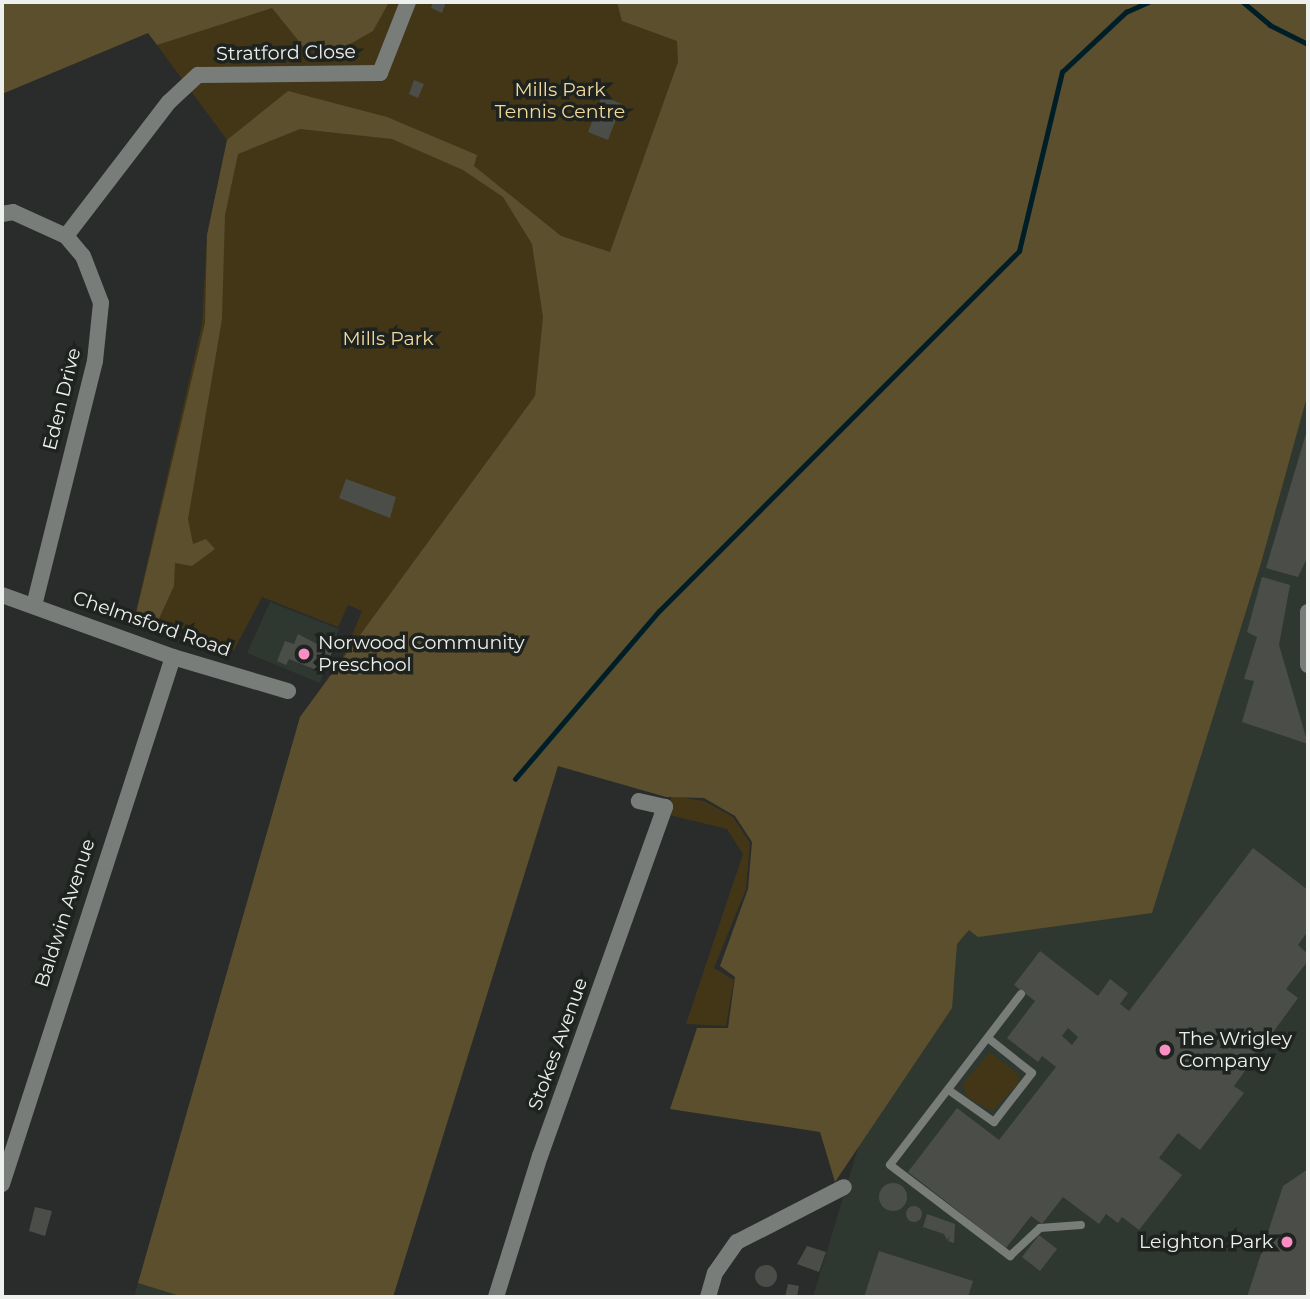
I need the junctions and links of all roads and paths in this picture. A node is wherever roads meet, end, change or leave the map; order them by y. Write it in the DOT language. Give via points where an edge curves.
graph roads {
  1 [pos="408,2"];
  2 [pos="2,214"];
  3 [pos="66,236"];
  4 [pos="2,595"];
  5 [pos="34,605"];
  6 [pos="1308,612"];
  7 [pos="173,657"];
  8 [pos="1308,665"];
  9 [pos="288,691"];
  10 [pos="639,801"];
  11 [pos="1021,994"];
  12 [pos="988,1038"];
  13 [pos="950,1091"];
  14 [pos="2,1184"];
  15 [pos="844,1187"];
  16 [pos="1081,1225"];
  17 [pos="496,1297"];
  18 [pos="708,1297"];
  1 -- 3 [label="street, Stratford Close" via="380,73 198,75 169,102"];
  2 -- 3 [label="street" via="13,212"];
  3 -- 5 [label="street, Eden Drive" via="83,256 101,303 96,361"];
  4 -- 5 [label="street, Chelmsford Road"];
  5 -- 7 [label="street, Chelmsford Road"];
  6 -- 8 [label="street"];
  7 -- 9 [label="street, Chelmsford Road"];
  7 -- 14 [label="street, Baldwin Avenue"];
  10 -- 17 [label="street, Stokes Avenue" via="671,807 540,1156"];
  11 -- 12 [label="lane"];
  12 -- 13 [label="lane"];
  12 -- 13 [label="lane" via="1032,1073 994,1122"];
  13 -- 16 [label="lane" via="890,1165 1010,1256 1040,1228"];
  15 -- 18 [label="street" via="737,1242 715,1273"];
}
